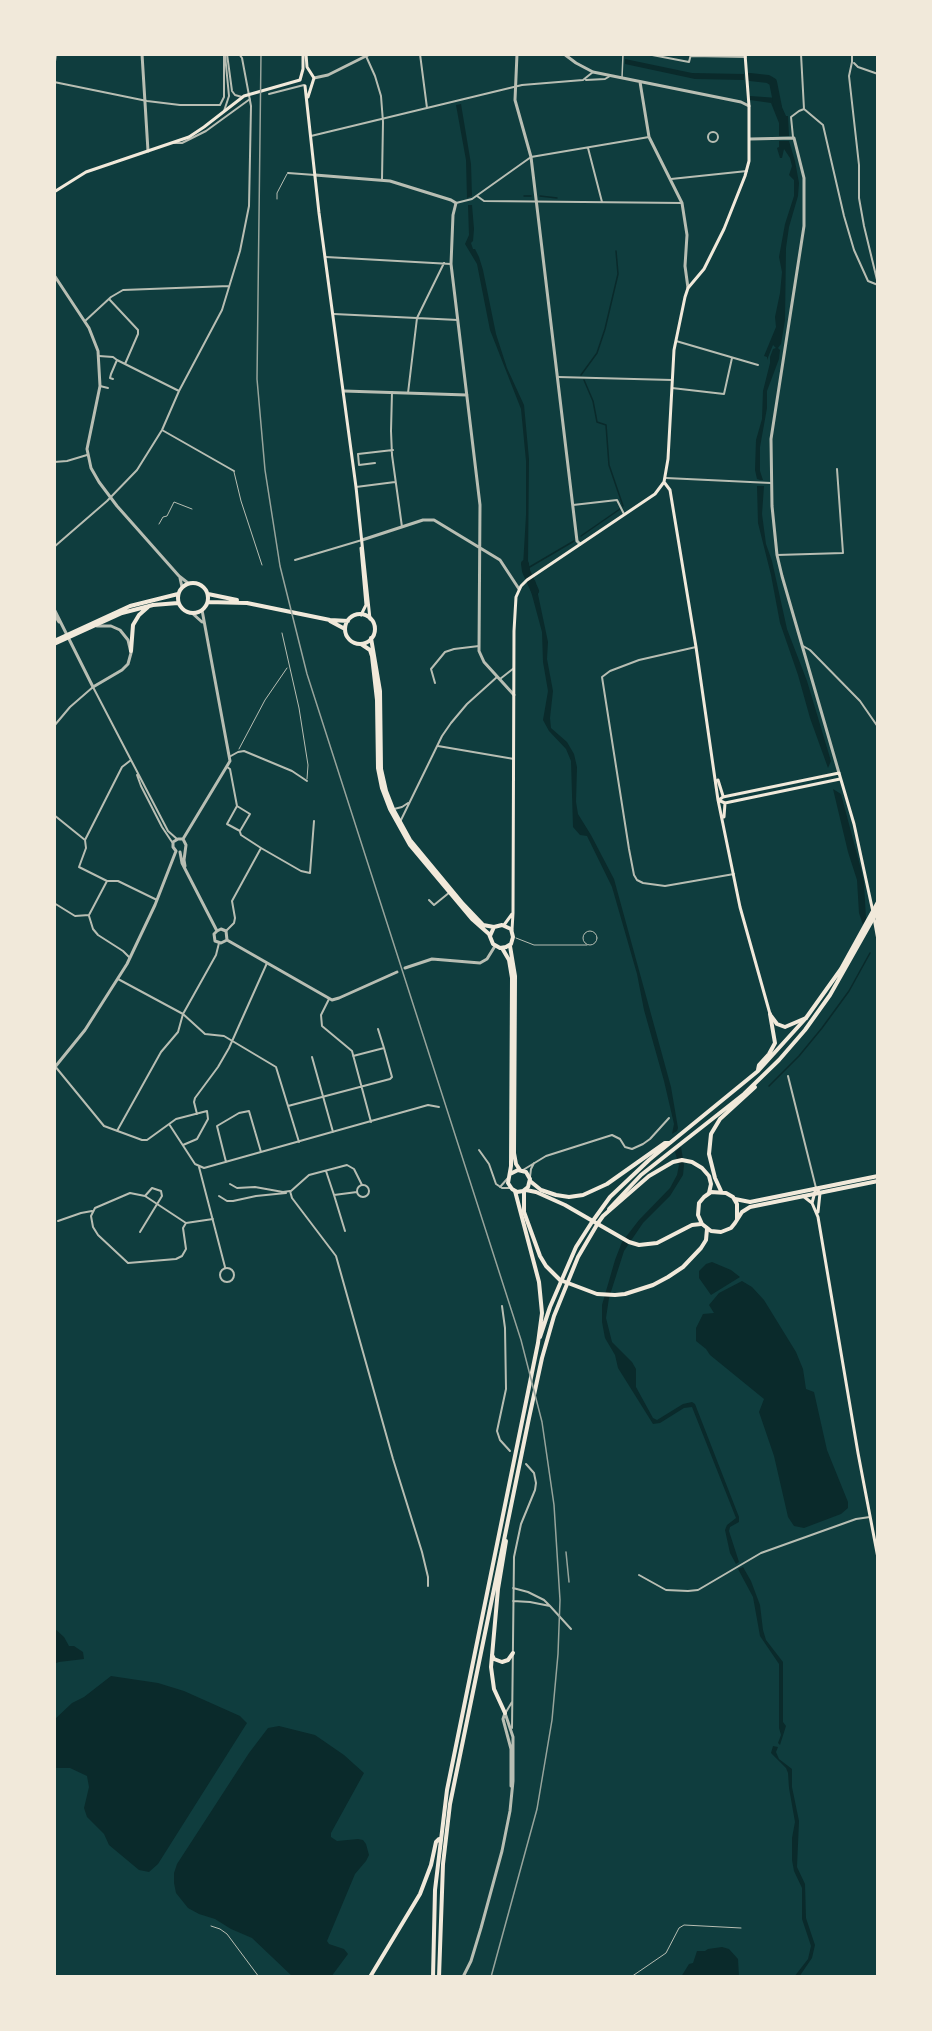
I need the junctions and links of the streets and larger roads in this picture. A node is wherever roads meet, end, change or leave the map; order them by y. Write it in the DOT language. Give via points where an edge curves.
graph roads {
  1 [pos="56,54"];
  2 [pos="142,54"];
  3 [pos="225,54"];
  4 [pos="238,54"];
  5 [pos="304,54"];
  6 [pos="370,54"];
  7 [pos="420,54"];
  8 [pos="517,54"];
  9 [pos="564,54"];
  10 [pos="647,54"];
  11 [pos="801,54"];
  12 [pos="852,54"];
  13 [pos="691,55"];
  14 [pos="746,55"];
  15 [pos="366,56"];
  16 [pos="623,56"];
  17 [pos="852,62"];
  18 [pos="54,69"];
  19 [pos="593,72"];
  20 [pos="310,73"];
  21 [pos="878,74"];
  22 [pos="302,75"];
  23 [pos="610,76"];
  24 [pos="314,78"];
  25 [pos="622,79"];
  26 [pos="300,80"];
  27 [pos="583,80"];
  28 [pos="54,82"];
  29 [pos="639,82"];
  30 [pos="304,85"];
  31 [pos="310,85"];
  32 [pos="516,87"];
  33 [pos="269,94"];
  34 [pos="242,97"];
  35 [pos="748,98"];
  36 [pos="250,99"];
  37 [pos="144,100"];
  38 [pos="741,102"];
  39 [pos="749,106"];
  40 [pos="427,109"];
  41 [pos="804,110"];
  42 [pos="224,111"];
  43 [pos="307,114"];
  44 [pos="383,119"];
  45 [pos="311,135"];
  46 [pos="649,137"];
  47 [pos="792,138"];
  48 [pos="750,139"];
  49 [pos="173,143"];
  50 [pos="588,148"];
  51 [pos="148,151"];
  52 [pos="531,157"];
  53 [pos="747,171"];
  54 [pos="288,173"];
  55 [pos="315,175"];
  56 [pos="670,179"];
  57 [pos="382,180"];
  58 [pos="54,192"];
  59 [pos="477,196"];
  60 [pos="536,201"];
  61 [pos="602,202"];
  62 [pos="456,203"];
  63 [pos="682,203"];
  64 [pos="326,257"];
  65 [pos="444,263"];
  66 [pos="451,264"];
  67 [pos="54,275"];
  68 [pos="878,284"];
  69 [pos="229,286"];
  70 [pos="688,288"];
  71 [pos="109,299"];
  72 [pos="334,314"];
  73 [pos="417,318"];
  74 [pos="458,320"];
  75 [pos="85,321"];
  76 [pos="676,341"];
  77 [pos="99,356"];
  78 [pos="732,358"];
  79 [pos="117,360"];
  80 [pos="125,364"];
  81 [pos="758,365"];
  82 [pos="558,377"];
  83 [pos="113,380"];
  84 [pos="672,380"];
  85 [pos="100,386"];
  86 [pos="108,388"];
  87 [pos="672,388"];
  88 [pos="179,391"];
  89 [pos="344,391"];
  90 [pos="392,392"];
  91 [pos="408,393"];
  92 [pos="467,395"];
  93 [pos="162,430"];
  94 [pos="393,450"];
  95 [pos="87,455"];
  96 [pos="54,462"];
  97 [pos="375,463"];
  98 [pos="837,469"];
  99 [pos="234,471"];
  100 [pos="665,480"];
  101 [pos="395,482"];
  102 [pos="770,483"];
  103 [pos="356,487"];
  104 [pos="110,498"];
  105 [pos="573,506"];
  106 [pos="624,514"];
  107 [pos="402,527"];
  108 [pos="362,540"];
  109 [pos="580,544"];
  110 [pos="479,546"];
  111 [pos="54,547"];
  112 [pos="777,555"];
  113 [pos="295,560"];
  114 [pos="179,576"];
  115 [pos="188,583"];
  116 [pos="182,587"];
  117 [pos="519,589"];
  118 [pos="178,594"];
  119 [pos="208,594"];
  120 [pos="207,602"];
  121 [pos="178,603"];
  122 [pos="247,603"];
  123 [pos="153,605"];
  124 [pos="54,609"];
  125 [pos="202,610"];
  126 [pos="192,613"];
  127 [pos="54,614"];
  128 [pos="360,615"];
  129 [pos="370,619"];
  130 [pos="330,621"];
  131 [pos="348,621"];
  132 [pos="203,623"];
  133 [pos="63,628"];
  134 [pos="87,628"];
  135 [pos="345,629"];
  136 [pos="372,638"];
  137 [pos="54,642"];
  138 [pos="361,644"];
  139 [pos="801,645"];
  140 [pos="479,646"];
  141 [pos="696,647"];
  142 [pos="131,651"];
  143 [pos="514,668"];
  144 [pos="498,678"];
  145 [pos="435,683"];
  146 [pos="93,687"];
  147 [pos="514,695"];
  148 [pos="54,726"];
  149 [pos="878,727"];
  150 [pos="438,746"];
  151 [pos="229,757"];
  152 [pos="514,759"];
  153 [pos="130,760"];
  154 [pos="227,766"];
  155 [pos="135,770"];
  156 [pos="716,773"];
  157 [pos="839,773"];
  158 [pos="840,778"];
  159 [pos="307,781"];
  160 [pos="723,797"];
  161 [pos="718,800"];
  162 [pos="410,801"];
  163 [pos="725,803"];
  164 [pos="237,806"];
  165 [pos="393,809"];
  166 [pos="54,815"];
  167 [pos="314,821"];
  168 [pos="399,822"];
  169 [pos="724,822"];
  170 [pos="240,831"];
  171 [pos="177,839"];
  172 [pos="183,839"];
  173 [pos="85,840"];
  174 [pos="173,844"];
  175 [pos="186,847"];
  176 [pos="261,848"];
  177 [pos="178,852"];
  178 [pos="182,862"];
  179 [pos="172,863"];
  180 [pos="186,868"];
  181 [pos="734,874"];
  182 [pos="107,881"];
  183 [pos="450,892"];
  184 [pos="157,900"];
  185 [pos="429,900"];
  186 [pos="878,902"];
  187 [pos="54,903"];
  188 [pos="878,910"];
  189 [pos="513,913"];
  190 [pos="89,915"];
  191 [pos="504,925"];
  192 [pos="494,927"];
  193 [pos="512,930"];
  194 [pos="217,931"];
  195 [pos="226,931"];
  196 [pos="490,936"];
  197 [pos="227,940"];
  198 [pos="878,940"];
  199 [pos="219,943"];
  200 [pos="510,945"];
  201 [pos="495,946"];
  202 [pos="501,948"];
  203 [pos="130,958"];
  204 [pos="848,962"];
  205 [pos="267,963"];
  206 [pos="405,968"];
  207 [pos="397,972"];
  208 [pos="118,979"];
  209 [pos="329,999"];
  210 [pos="183,1014"];
  211 [pos="770,1014"];
  212 [pos="806,1018"];
  213 [pos="378,1029"];
  214 [pos="233,1040"];
  215 [pos="384,1048"];
  216 [pos="353,1056"];
  217 [pos="312,1057"];
  218 [pos="54,1067"];
  219 [pos="758,1071"];
  220 [pos="764,1075"];
  221 [pos="788,1076"];
  222 [pos="362,1086"];
  223 [pos="323,1096"];
  224 [pos="288,1106"];
  225 [pos="439,1107"];
  226 [pos="197,1114"];
  227 [pos="669,1118"];
  228 [pos="371,1122"];
  229 [pos="169,1124"];
  230 [pos="117,1131"];
  231 [pos="333,1132"];
  232 [pos="299,1142"];
  233 [pos="670,1143"];
  234 [pos="183,1144"];
  235 [pos="479,1150"];
  236 [pos="261,1152"];
  237 [pos="536,1161"];
  238 [pos="226,1162"];
  239 [pos="199,1167"];
  240 [pos="326,1170"];
  241 [pos="521,1170"];
  242 [pos="509,1176"];
  243 [pos="878,1176"];
  244 [pos="530,1179"];
  245 [pos="878,1181"];
  246 [pos="230,1184"];
  247 [pos="362,1185"];
  248 [pos="500,1187"];
  249 [pos="816,1188"];
  250 [pos="513,1190"];
  251 [pos="525,1190"];
  252 [pos="290,1191"];
  253 [pos="722,1191"];
  254 [pos="357,1192"];
  255 [pos="709,1193"];
  256 [pos="820,1193"];
  257 [pos="813,1194"];
  258 [pos="334,1195"];
  259 [pos="145,1196"];
  260 [pos="219,1196"];
  261 [pos="803,1196"];
  262 [pos="734,1198"];
  263 [pos="812,1203"];
  264 [pos="158,1204"];
  265 [pos="92,1211"];
  266 [pos="603,1216"];
  267 [pos="818,1217"];
  268 [pos="213,1219"];
  269 [pos="737,1219"];
  270 [pos="58,1221"];
  271 [pos="186,1223"];
  272 [pos="702,1224"];
  273 [pos="707,1229"];
  274 [pos="345,1231"];
  275 [pos="140,1232"];
  276 [pos="225,1267"];
  277 [pos="502,1306"];
  278 [pos="537,1343"];
  279 [pos="510,1451"];
  280 [pos="525,1464"];
  281 [pos="510,1508"];
  282 [pos="870,1517"];
  283 [pos="878,1558"];
  284 [pos="639,1575"];
  285 [pos="428,1586"];
  286 [pos="513,1588"];
  287 [pos="528,1592"];
  288 [pos="513,1601"];
  289 [pos="527,1602"];
  290 [pos="550,1606"];
  291 [pos="571,1629"];
  292 [pos="513,1653"];
  293 [pos="492,1655"];
  294 [pos="513,1699"];
  295 [pos="505,1713"];
  296 [pos="512,1728"];
  297 [pos="511,1802"];
  298 [pos="440,1838"];
  299 [pos="370,1977"];
  300 [pos="433,1977"];
  301 [pos="439,1977"];
  302 [pos="463,1977"];
  1 -- 18 [label="street"];
  2 -- 37 [label="street"];
  3 -- 34 [label="street" via="232,91"];
  3 -- 37 [label="street" via="224,97 220,105"];
  3 -- 42 [label="street" via="228,96"];
  4 -- 36 [label="street" via="243,58"];
  5 -- 20 [label="main road"];
  5 -- 22 [label="main road"];
  6 -- 15 [label="street"];
  7 -- 40 [label="street"];
  8 -- 32 [label="street"];
  9 -- 19 [label="street"];
  10 -- 13 [label="street" via="689,62"];
  11 -- 41 [label="street"];
  12 -- 17 [label="street"];
  13 -- 14 [label="street"];
  14 -- 35 [label="main road"];
  15 -- 24 [label="street"];
  15 -- 44 [label="street" via="381,96"];
  16 -- 25 [label="street"];
  17 -- 21 [label="street"];
  17 -- 68 [label="street" via="849,76 860,198"];
  19 -- 23 [label="street"];
  19 -- 27 [label="street"];
  20 -- 22 [label="main road"];
  20 -- 24 [label="main road"];
  22 -- 26 [label="main road"];
  23 -- 25 [label="street"];
  23 -- 27 [label="street"];
  24 -- 31 [label="main road"];
  25 -- 29 [label="street"];
  26 -- 30 [label="main road"];
  26 -- 34 [label="main road"];
  27 -- 32 [label="street"];
  28 -- 37 [label="street"];
  29 -- 38 [label="street"];
  29 -- 46 [label="street"];
  30 -- 31 [label="main road"];
  30 -- 33 [label="street"];
  30 -- 43 [label="main road"];
  31 -- 43 [label="main road"];
  32 -- 40 [label="street"];
  32 -- 52 [label="street" via="518,112"];
  34 -- 42 [label="main road"];
  35 -- 38 [label="street"];
  35 -- 39 [label="main road"];
  36 -- 49 [label="street" via="207,131"];
  36 -- 69 [label="street" via="249,206"];
  37 -- 51 [label="street"];
  38 -- 39 [label="street"];
  39 -- 48 [label="main road"];
  40 -- 44 [label="street"];
  41 -- 47 [label="street" via="790,117"];
  41 -- 68 [label="street" via="822,125 854,250 868,281"];
  42 -- 49 [label="main road" via="194,134"];
  43 -- 45 [label="main road"];
  44 -- 45 [label="street"];
  44 -- 57 [label="street"];
  45 -- 55 [label="main road"];
  46 -- 50 [label="street"];
  46 -- 56 [label="street"];
  47 -- 48 [label="street"];
  47 -- 102 [label="street" via="804,178 804,225 774,413"];
  48 -- 53 [label="main road"];
  49 -- 51 [label="main road"];
  50 -- 52 [label="street"];
  50 -- 61 [label="street"];
  51 -- 58 [label="main road" via="86,172"];
  52 -- 59 [label="street"];
  52 -- 60 [label="street"];
  53 -- 56 [label="street"];
  53 -- 70 [label="main road" via="705,268"];
  54 -- 55 [label="street"];
  55 -- 57 [label="street"];
  55 -- 64 [label="main road"];
  56 -- 63 [label="street"];
  57 -- 62 [label="street"];
  59 -- 60 [label="street" via="484,201"];
  59 -- 62 [label="street"];
  60 -- 61 [label="street"];
  60 -- 82 [label="street"];
  61 -- 63 [label="street"];
  62 -- 66 [label="street"];
  63 -- 70 [label="street"];
  64 -- 65 [label="street"];
  64 -- 72 [label="main road"];
  65 -- 66 [label="street"];
  65 -- 73 [label="street"];
  66 -- 74 [label="street"];
  67 -- 75 [label="street"];
  69 -- 71 [label="street" via="125,290"];
  69 -- 88 [label="street" via="222,309"];
  70 -- 76 [label="main road"];
  71 -- 75 [label="street"];
  71 -- 80 [label="street" via="138,330"];
  72 -- 73 [label="street"];
  72 -- 89 [label="main road"];
  73 -- 74 [label="street"];
  73 -- 91 [label="street"];
  74 -- 92 [label="street"];
  75 -- 77 [label="street"];
  76 -- 78 [label="street"];
  76 -- 84 [label="main road"];
  77 -- 79 [label="street"];
  77 -- 85 [label="street"];
  78 -- 81 [label="street"];
  78 -- 87 [label="street" via="724,394"];
  79 -- 80 [label="street"];
  79 -- 83 [label="street" via="110,378"];
  80 -- 88 [label="street"];
  82 -- 84 [label="street"];
  82 -- 105 [label="street"];
  84 -- 87 [label="main road"];
  85 -- 86 [label="street"];
  85 -- 95 [label="street"];
  87 -- 100 [label="main road"];
  88 -- 93 [label="street"];
  89 -- 90 [label="street"];
  89 -- 103 [label="main road"];
  90 -- 91 [label="street"];
  90 -- 94 [label="street"];
  91 -- 92 [label="street"];
  92 -- 110 [label="street" via="480,505"];
  93 -- 99 [label="street"];
  93 -- 104 [label="street" via="137,470"];
  94 -- 97 [label="street" via="357,454 359,465"];
  94 -- 101 [label="street"];
  95 -- 96 [label="street"];
  95 -- 104 [label="street"];
  98 -- 112 [label="street" via="843,554"];
  100 -- 102 [label="street"];
  100 -- 106 [label="main road" via="655,494"];
  100 -- 141 [label="main road" via="670,490"];
  101 -- 103 [label="street"];
  101 -- 107 [label="street"];
  102 -- 112 [label="street"];
  103 -- 108 [label="main road"];
  104 -- 111 [label="street"];
  104 -- 114 [label="street"];
  105 -- 106 [label="street" via="617,500"];
  105 -- 109 [label="street"];
  106 -- 109 [label="main road"];
  107 -- 108 [label="street"];
  107 -- 110 [label="street" via="431,520"];
  108 -- 113 [label="street"];
  108 -- 128 [label="main road" via="366,605"];
  108 -- 129 [label="main road"];
  109 -- 117 [label="main road"];
  110 -- 117 [label="street" via="500,560"];
  110 -- 140 [label="street"];
  112 -- 139 [label="street"];
  114 -- 115 [label="street"];
  114 -- 116 [label="street"];
  115 -- 116 [label="main road"];
  115 -- 119 [label="main road" via="198,583"];
  116 -- 118 [label="main road"];
  117 -- 143 [label="main road" via="514,609"];
  118 -- 121 [label="main road"];
  118 -- 137 [label="main road" via="130,606"];
  119 -- 120 [label="main road"];
  119 -- 122 [label="main road"];
  120 -- 122 [label="main road"];
  120 -- 125 [label="main road"];
  121 -- 123 [label="main road"];
  121 -- 126 [label="main road"];
  122 -- 130 [label="main road"];
  123 -- 134 [label="main road"];
  123 -- 142 [label="main road" via="134,623"];
  124 -- 133 [label="street"];
  125 -- 126 [label="main road"];
  125 -- 132 [label="street"];
  126 -- 132 [label="street"];
  127 -- 133 [label="street"];
  128 -- 129 [label="main road"];
  128 -- 131 [label="main road"];
  129 -- 136 [label="main road" via="374,628"];
  130 -- 131 [label="main road"];
  130 -- 135 [label="main road"];
  131 -- 135 [label="main road"];
  132 -- 151 [label="street"];
  133 -- 146 [label="street"];
  134 -- 137 [label="main road"];
  134 -- 142 [label="street" via="117,628 127,638"];
  135 -- 138 [label="main road" via="350,640"];
  136 -- 138 [label="main road"];
  136 -- 165 [label="main road" via="380,691 381,769"];
  138 -- 183 [label="main road" via="372,656 378,768 390,809 407,840"];
  139 -- 149 [label="street" via="860,701"];
  139 -- 157 [label="street"];
  140 -- 144 [label="street" via="482,659"];
  140 -- 145 [label="street" via="445,652 430,670"];
  141 -- 156 [label="main road"];
  141 -- 181 [label="street" via="639,660 612,669 602,677 629,849 634,876 643,883 665,886"];
  142 -- 146 [label="street" via="122,670"];
  143 -- 144 [label="street"];
  143 -- 147 [label="main road"];
  144 -- 147 [label="street"];
  144 -- 150 [label="street" via="467,704"];
  146 -- 148 [label="street"];
  146 -- 153 [label="street"];
  147 -- 152 [label="main road"];
  150 -- 152 [label="street"];
  150 -- 162 [label="street"];
  151 -- 154 [label="street"];
  151 -- 159 [label="street" via="238,752 249,753"];
  152 -- 189 [label="main road"];
  153 -- 155 [label="street"];
  153 -- 173 [label="street" via="120,769"];
  154 -- 164 [label="street"];
  154 -- 172 [label="street"];
  155 -- 171 [label="street" via="168,831"];
  155 -- 174 [label="street"];
  156 -- 160 [label="main road"];
  156 -- 161 [label="main road"];
  157 -- 158 [label="main road"];
  157 -- 160 [label="main road"];
  158 -- 163 [label="main road"];
  158 -- 198 [label="main road" via="854,824"];
  160 -- 161 [label="main road"];
  160 -- 163 [label="main road"];
  161 -- 163 [label="main road"];
  161 -- 169 [label="main road"];
  162 -- 165 [label="street"];
  162 -- 168 [label="street"];
  163 -- 169 [label="main road"];
  164 -- 170 [label="street" via="250,814"];
  164 -- 170 [label="street" via="226,824"];
  165 -- 168 [label="main road"];
  166 -- 173 [label="street"];
  167 -- 176 [label="street" via="310,873"];
  168 -- 192 [label="main road" via="415,847 473,915 483,925"];
  169 -- 181 [label="main road"];
  170 -- 176 [label="street"];
  171 -- 172 [label="street"];
  171 -- 174 [label="street"];
  172 -- 175 [label="street"];
  173 -- 182 [label="street" via="80,867"];
  174 -- 177 [label="street"];
  175 -- 177 [label="street"];
  175 -- 180 [label="street"];
  176 -- 195 [label="street" via="232,901 235,918"];
  177 -- 178 [label="street"];
  177 -- 179 [label="street"];
  178 -- 179 [label="street"];
  178 -- 180 [label="street"];
  179 -- 184 [label="street"];
  180 -- 194 [label="street"];
  181 -- 211 [label="main road"];
  182 -- 184 [label="street" via="118,881"];
  182 -- 190 [label="street"];
  183 -- 185 [label="street" via="434,905"];
  183 -- 196 [label="main road"];
  184 -- 203 [label="street"];
  186 -- 204 [label="main road"];
  187 -- 190 [label="street" via="75,916"];
  188 -- 204 [label="main road"];
  189 -- 191 [label="main road"];
  189 -- 193 [label="main road"];
  190 -- 203 [label="street" via="98,935"];
  191 -- 192 [label="main road"];
  191 -- 193 [label="main road"];
  192 -- 196 [label="main road"];
  193 -- 200 [label="main road"];
  194 -- 195 [label="street"];
  194 -- 199 [label="street" via="214,939"];
  195 -- 197 [label="street"];
  196 -- 201 [label="main road"];
  197 -- 199 [label="street"];
  197 -- 205 [label="street"];
  199 -- 210 [label="street"];
  200 -- 202 [label="main road"];
  200 -- 241 [label="main road" via="515,976 514,1153"];
  201 -- 202 [label="main road"];
  201 -- 206 [label="street" via="480,963 432,959"];
  202 -- 242 [label="main road" via="512,973"];
  203 -- 208 [label="street"];
  204 -- 212 [label="main road"];
  204 -- 220 [label="main road" via="818,1012"];
  205 -- 209 [label="street"];
  205 -- 214 [label="street"];
  207 -- 209 [label="street"];
  208 -- 210 [label="street"];
  208 -- 218 [label="street" via="85,1030"];
  209 -- 216 [label="street" via="321,1015 322,1026"];
  210 -- 214 [label="street" via="205,1034"];
  210 -- 230 [label="street" via="178,1032 161,1052"];
  211 -- 212 [label="main road" via="785,1027"];
  211 -- 219 [label="main road" via="774,1045"];
  212 -- 219 [label="main road"];
  213 -- 215 [label="street"];
  214 -- 224 [label="street" via="276,1067"];
  214 -- 226 [label="street" via="195,1098"];
  215 -- 216 [label="street"];
  215 -- 222 [label="street" via="392,1077"];
  216 -- 222 [label="street"];
  217 -- 223 [label="street"];
  218 -- 230 [label="street" via="102,1124"];
  219 -- 233 [label="main road"];
  220 -- 253 [label="main road" via="720,1119 711,1134 709,1154"];
  220 -- 266 [label="main road" via="641,1175"];
  221 -- 249 [label="street"];
  222 -- 223 [label="street"];
  222 -- 228 [label="street"];
  223 -- 224 [label="street"];
  223 -- 231 [label="street"];
  224 -- 232 [label="street"];
  225 -- 228 [label="street" via="428,1105"];
  226 -- 229 [label="street"];
  226 -- 234 [label="street" via="207,1111 208,1119 197,1139"];
  227 -- 237 [label="street" via="650,1139 632,1149 612,1135"];
  228 -- 231 [label="street"];
  229 -- 230 [label="street" via="145,1141"];
  229 -- 234 [label="street"];
  231 -- 232 [label="street"];
  232 -- 236 [label="street"];
  233 -- 244 [label="main road" via="602,1188 584,1195 551,1194"];
  233 -- 278 [label="main road" via="633,1175 588,1228 565,1271"];
  234 -- 239 [label="street"];
  235 -- 248 [label="street"];
  236 -- 238 [label="street"];
  236 -- 238 [label="street" via="249,1111 239,1113 217,1126"];
  237 -- 241 [label="street"];
  237 -- 244 [label="street"];
  238 -- 239 [label="street"];
  239 -- 268 [label="street"];
  240 -- 247 [label="street" via="350,1165"];
  240 -- 252 [label="street" via="307,1176"];
  240 -- 258 [label="street"];
  241 -- 242 [label="main road"];
  241 -- 244 [label="main road"];
  242 -- 248 [label="street"];
  242 -- 250 [label="main road" via="508,1185"];
  243 -- 249 [label="main road"];
  244 -- 251 [label="main road"];
  245 -- 256 [label="main road"];
  246 -- 252 [label="street" via="237,1188"];
  247 -- 254 [label="street"];
  247 -- 254 [label="street" via="368,1187 369,1194 361,1197"];
  248 -- 250 [label="street"];
  249 -- 256 [label="main road"];
  249 -- 257 [label="main road"];
  249 -- 262 [label="main road" via="750,1202"];
  250 -- 251 [label="main road"];
  250 -- 278 [label="main road" via="540,1290 542,1313"];
  251 -- 272 [label="main road" via="565,1205 639,1245 666,1240 692,1225"];
  251 -- 273 [label="main road" via="524,1212 546,1266 557,1278 597,1294 625,1294 668,1277 701,1248"];
  252 -- 260 [label="street" via="233,1201"];
  252 -- 285 [label="street" via="337,1258 422,1552"];
  253 -- 255 [label="main road"];
  253 -- 262 [label="main road"];
  254 -- 258 [label="street"];
  255 -- 266 [label="main road" via="708,1175 700,1166 676,1161 649,1176"];
  255 -- 272 [label="main road" via="698,1207"];
  256 -- 257 [label="main road"];
  256 -- 267 [label="main road"];
  257 -- 261 [label="main road"];
  257 -- 263 [label="main road"];
  258 -- 274 [label="street"];
  259 -- 264 [label="street"];
  259 -- 264 [label="street" via="157,1188 162,1196"];
  259 -- 265 [label="street" via="130,1193"];
  261 -- 263 [label="main road"];
  261 -- 269 [label="main road" via="750,1207"];
  262 -- 269 [label="main road" via="739,1208"];
  263 -- 267 [label="main road"];
  264 -- 271 [label="street"];
  264 -- 275 [label="street"];
  265 -- 270 [label="street"];
  265 -- 271 [label="street" via="98,1235 128,1263 182,1256 186,1249"];
  266 -- 281 [label="main road" via="571,1274 542,1358"];
  267 -- 282 [label="main road"];
  268 -- 271 [label="street"];
  268 -- 276 [label="street"];
  269 -- 273 [label="main road" via="726,1231"];
  272 -- 273 [label="main road"];
  276 -- 276 [label="street" via="220,1278 229,1282 234,1274"];
  277 -- 279 [label="street" via="506,1389 497,1431"];
  278 -- 298 [label="main road" via="452,1760"];
  280 -- 286 [label="street" via="534,1473 536,1483 517,1540"];
  281 -- 293 [label="main road"];
  281 -- 301 [label="main road" via="450,1804 443,1864"];
  282 -- 283 [label="main road"];
  282 -- 284 [label="street" via="761,1553 705,1587 666,1590"];
  286 -- 287 [label="street"];
  286 -- 288 [label="street"];
  287 -- 289 [label="street"];
  287 -- 290 [label="street"];
  288 -- 289 [label="street"];
  288 -- 292 [label="street"];
  289 -- 290 [label="street"];
  290 -- 291 [label="street"];
  292 -- 293 [label="main road" via="502,1662"];
  292 -- 294 [label="street"];
  293 -- 295 [label="main road" via="493,1684"];
  294 -- 295 [label="street"];
  294 -- 296 [label="street"];
  295 -- 296 [label="street"];
  295 -- 297 [label="street" via="511,1749"];
  296 -- 297 [label="street"];
  297 -- 302 [label="street" via="481,1928"];
  298 -- 299 [label="main road" via="420,1894"];
  298 -- 300 [label="main road"];
}
